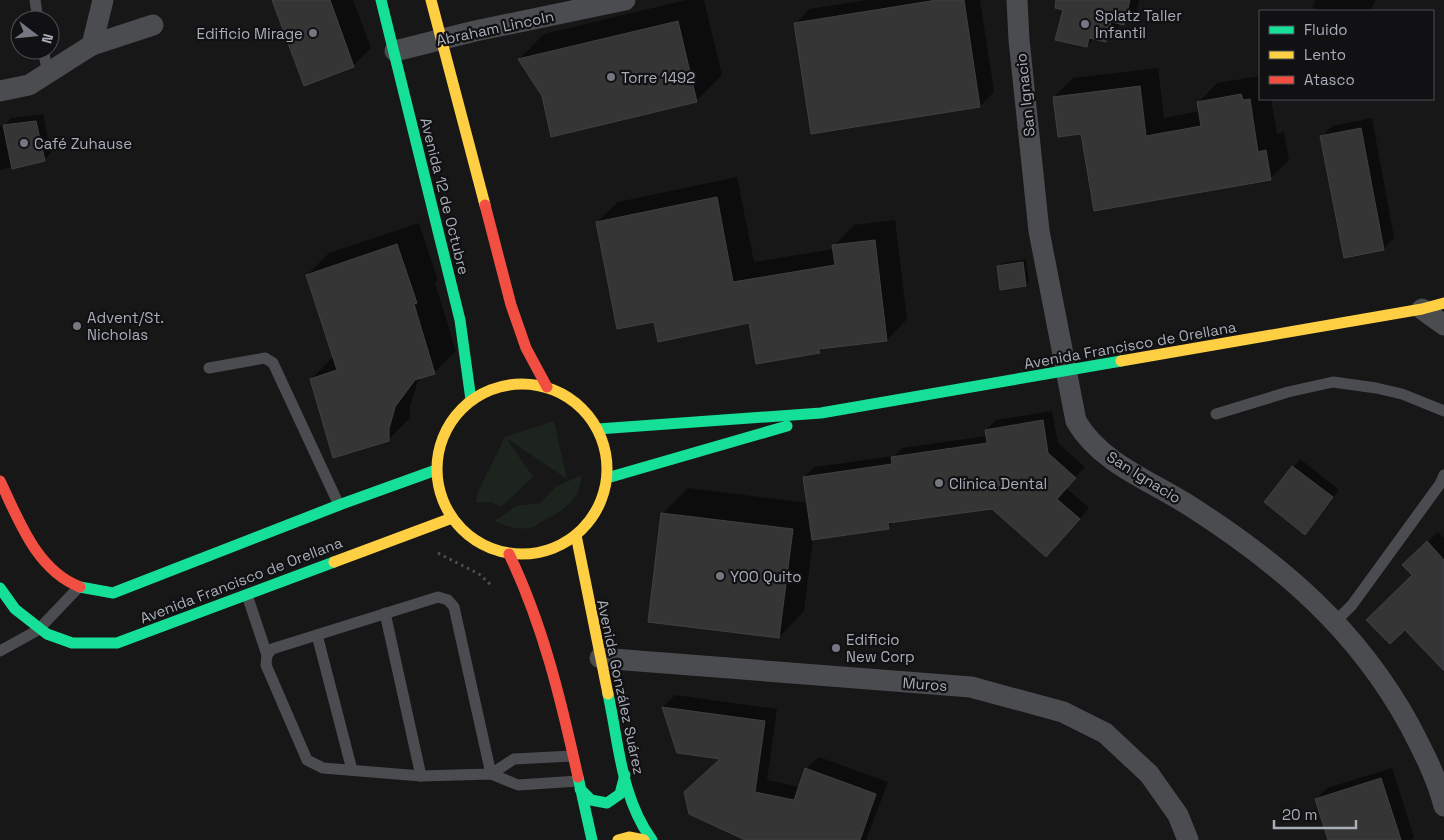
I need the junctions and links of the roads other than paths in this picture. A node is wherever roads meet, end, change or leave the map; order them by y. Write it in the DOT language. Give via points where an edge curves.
graph roads {
  1 [pos="103,0"];
  2 [pos="381,0"];
  3 [pos="430,0"];
  4 [pos="625,0"];
  5 [pos="1017,0"];
  6 [pos="152,25"];
  7 [pos="441,39"];
  8 [pos="92,45"];
  9 [pos="395,51"];
  10 [pos="45,60"];
  11 [pos="48,74"];
  12 [pos="0,91"];
  13 [pos="1444,303"];
  14 [pos="1422,309"];
  15 [pos="1444,325"];
  16 [pos="209,368"];
  17 [pos="1066,372"];
  18 [pos="547,386"];
  19 [pos="471,400"];
  20 [pos="1444,411"];
  21 [pos="821,413"];
  22 [pos="1216,414"];
  23 [pos="598,430"];
  24 [pos="436,470"];
  25 [pos="1444,474"];
  26 [pos="607,478"];
  27 [pos="0,482"];
  28 [pos="338,505"];
  29 [pos="452,518"];
  30 [pos="576,535"];
  31 [pos="509,554"];
  32 [pos="0,588"];
  33 [pos="78,588"];
  34 [pos="247,595"];
  35 [pos="385,613"];
  36 [pos="1336,621"];
  37 [pos="38,630"];
  38 [pos="317,635"];
  39 [pos="0,651"];
  40 [pos="267,655"];
  41 [pos="600,658"];
  42 [pos="572,756"];
  43 [pos="352,770"];
  44 [pos="491,774"];
  45 [pos="421,776"];
  46 [pos="625,776"];
  47 [pos="579,785"];
  48 [pos="1444,806"];
  49 [pos="592,840"];
  50 [pos="618,840"];
  51 [pos="644,840"];
  52 [pos="652,840"];
  53 [pos="1188,840"];
  1 -- 8 [label="street"];
  2 -- 9 [label="main road, Avenida 12 de Octubre"];
  3 -- 7 [label="main road"];
  4 -- 7 [label="street, Abraham Lincoln"];
  5 -- 17 [label="street, San Ignacio" via="1018,40 1039,231"];
  6 -- 8 [label="street"];
  7 -- 9 [label="street, Abraham Lincoln"];
  7 -- 18 [label="main road" via="511,305 526,348"];
  8 -- 11 [label="street"];
  9 -- 19 [label="main road, Avenida 12 de Octubre" via="460,320"];
  10 -- 11 [label="lane"];
  11 -- 12 [label="street" via="29,85"];
  13 -- 14 [label="main road, Avenida Francisco de Orellana"];
  14 -- 15 [label="street"];
  14 -- 17 [label="main road, Avenida Francisco de Orellana"];
  16 -- 28 [label="lane" via="265,358 273,363"];
  17 -- 21 [label="main road, Avenida Francisco de Orellana"];
  17 -- 36 [label="street, San Ignacio" via="1076,421 1091,442 1117,463 1234,535 1300,586"];
  18 -- 19 [label="main road" via="515,383 484,392"];
  18 -- 23 [label="main road" via="577,403"];
  19 -- 24 [label="main road" via="452,419 441,443"];
  20 -- 22 [label="lane" via="1402,394 1333,382"];
  21 -- 23 [label="main road, Avenida Francisco de Orellana"];
  21 -- 26 [label="main road, Avenida Francisco de Orellana" via="780,429"];
  23 -- 26 [label="main road" via="607,462"];
  24 -- 28 [label="main road"];
  24 -- 29 [label="main road" via="443,503"];
  25 -- 36 [label="lane" via="1352,605"];
  26 -- 30 [label="main road" via="602,500"];
  27 -- 33 [label="main road" via="47,566 62,580"];
  28 -- 33 [label="main road" via="113,593 94,593"];
  29 -- 31 [label="main road" via="477,542"];
  29 -- 34 [label="main road, Avenida Francisco de Orellana"];
  30 -- 31 [label="main road" via="556,547 533,554"];
  30 -- 41 [label="main road, Avenida González Suárez"];
  31 -- 42 [label="main road" via="524,582 535,614"];
  32 -- 37 [label="main road, Avenida Francisco de Orellana" via="12,607"];
  33 -- 37 [label="lane"];
  34 -- 37 [label="main road, Avenida Francisco de Orellana" via="117,643 84,645"];
  34 -- 40 [label="lane"];
  35 -- 38 [label="lane"];
  35 -- 44 [label="lane" via="438,597 448,600 454,608"];
  35 -- 45 [label="lane"];
  36 -- 48 [label="street, San Ignacio" via="1377,671 1400,708 1421,748"];
  37 -- 39 [label="lane"];
  38 -- 40 [label="lane" via="272,649"];
  38 -- 43 [label="lane"];
  40 -- 43 [label="lane" via="266,665 307,760 323,768"];
  41 -- 46 [label="main road, Avenida González Suárez"];
  41 -- 53 [label="street, Muros" via="970,687 1063,712 1104,733 1149,774 1178,815"];
  42 -- 44 [label="lane" via="514,759"];
  42 -- 47 [label="main road"];
  43 -- 45 [label="lane"];
  44 -- 45 [label="lane"];
  44 -- 47 [label="lane" via="518,785"];
  46 -- 47 [label="main road" via="620,794 607,803 591,800"];
  46 -- 52 [label="main road, Avenida González Suárez" via="641,826"];
  47 -- 49 [label="main road"];
  50 -- 51 [label="main road" via="629,837"];
}
